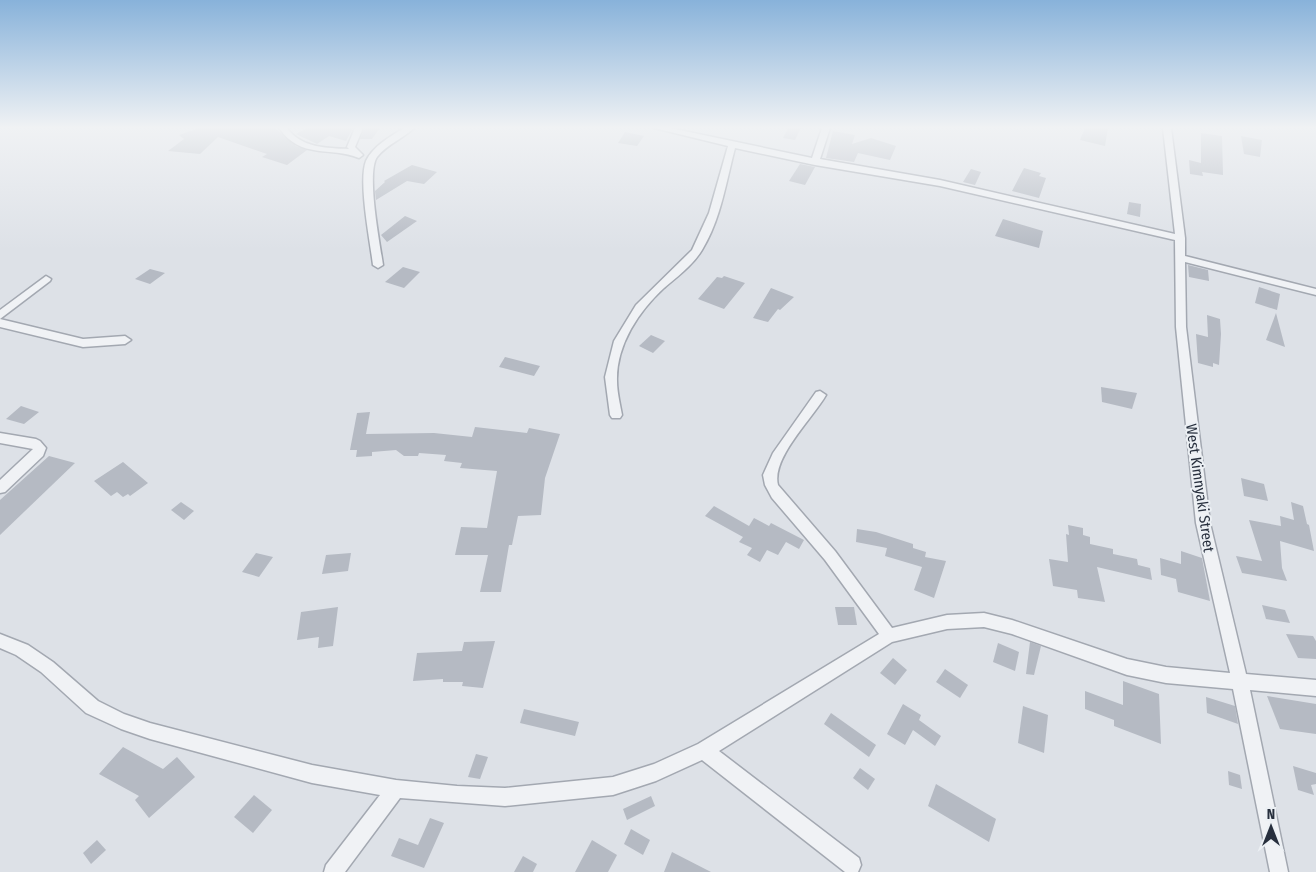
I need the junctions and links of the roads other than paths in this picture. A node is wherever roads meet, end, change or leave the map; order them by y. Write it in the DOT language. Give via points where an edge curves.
graph roads {
  1 [pos="369,169"];
  2 [pos="725,169"];
  3 [pos="855,169"];
  4 [pos="1172,169"];
  5 [pos="1180,238"];
  6 [pos="1180,258"];
  7 [pos="378,264"];
  8 [pos="46,279"];
  9 [pos="1316,292"];
  10 [pos="0,315"];
  11 [pos="0,323"];
  12 [pos="125,340"];
  13 [pos="820,394"];
  14 [pos="616,415"];
  15 [pos="0,438"];
  16 [pos="0,488"];
  17 [pos="889,636"];
  18 [pos="0,641"];
  19 [pos="1240,682"];
  20 [pos="1316,688"];
  21 [pos="704,750"];
  22 [pos="396,789"];
  23 [pos="852,865"];
  24 [pos="333,872"];
  25 [pos="1279,872"];
  1 -- 7 [label="street"];
  2 -- 14 [label="street" via="706,234 696,252 654,291 633,317 618,346 611,377"];
  3 -- 5 [label="street" via="940,183"];
  4 -- 5 [label="street, West Kimnyaki Street"];
  5 -- 6 [label="street, West Kimnyaki Street"];
  6 -- 9 [label="street"];
  6 -- 19 [label="street, West Kimnyaki Street" via="1181,327 1202,524"];
  8 -- 10 [label="street"];
  11 -- 12 [label="street" via="83,343"];
  13 -- 17 [label="street" via="775,462 770,483 838,564"];
  15 -- 16 [label="street" via="36,444 40,448"];
  17 -- 19 [label="street" via="947,622 984,620 1127,666 1166,675"];
  17 -- 21 [label="street"];
  18 -- 22 [label="street" via="47,666 92,707 121,721 312,774"];
  19 -- 20 [label="street"];
  19 -- 25 [label="street, West Kimnyaki Street"];
  21 -- 22 [label="street" via="656,772 613,786 567,792 505,797"];
  21 -- 23 [label="street"];
  22 -- 24 [label="street"];
}
